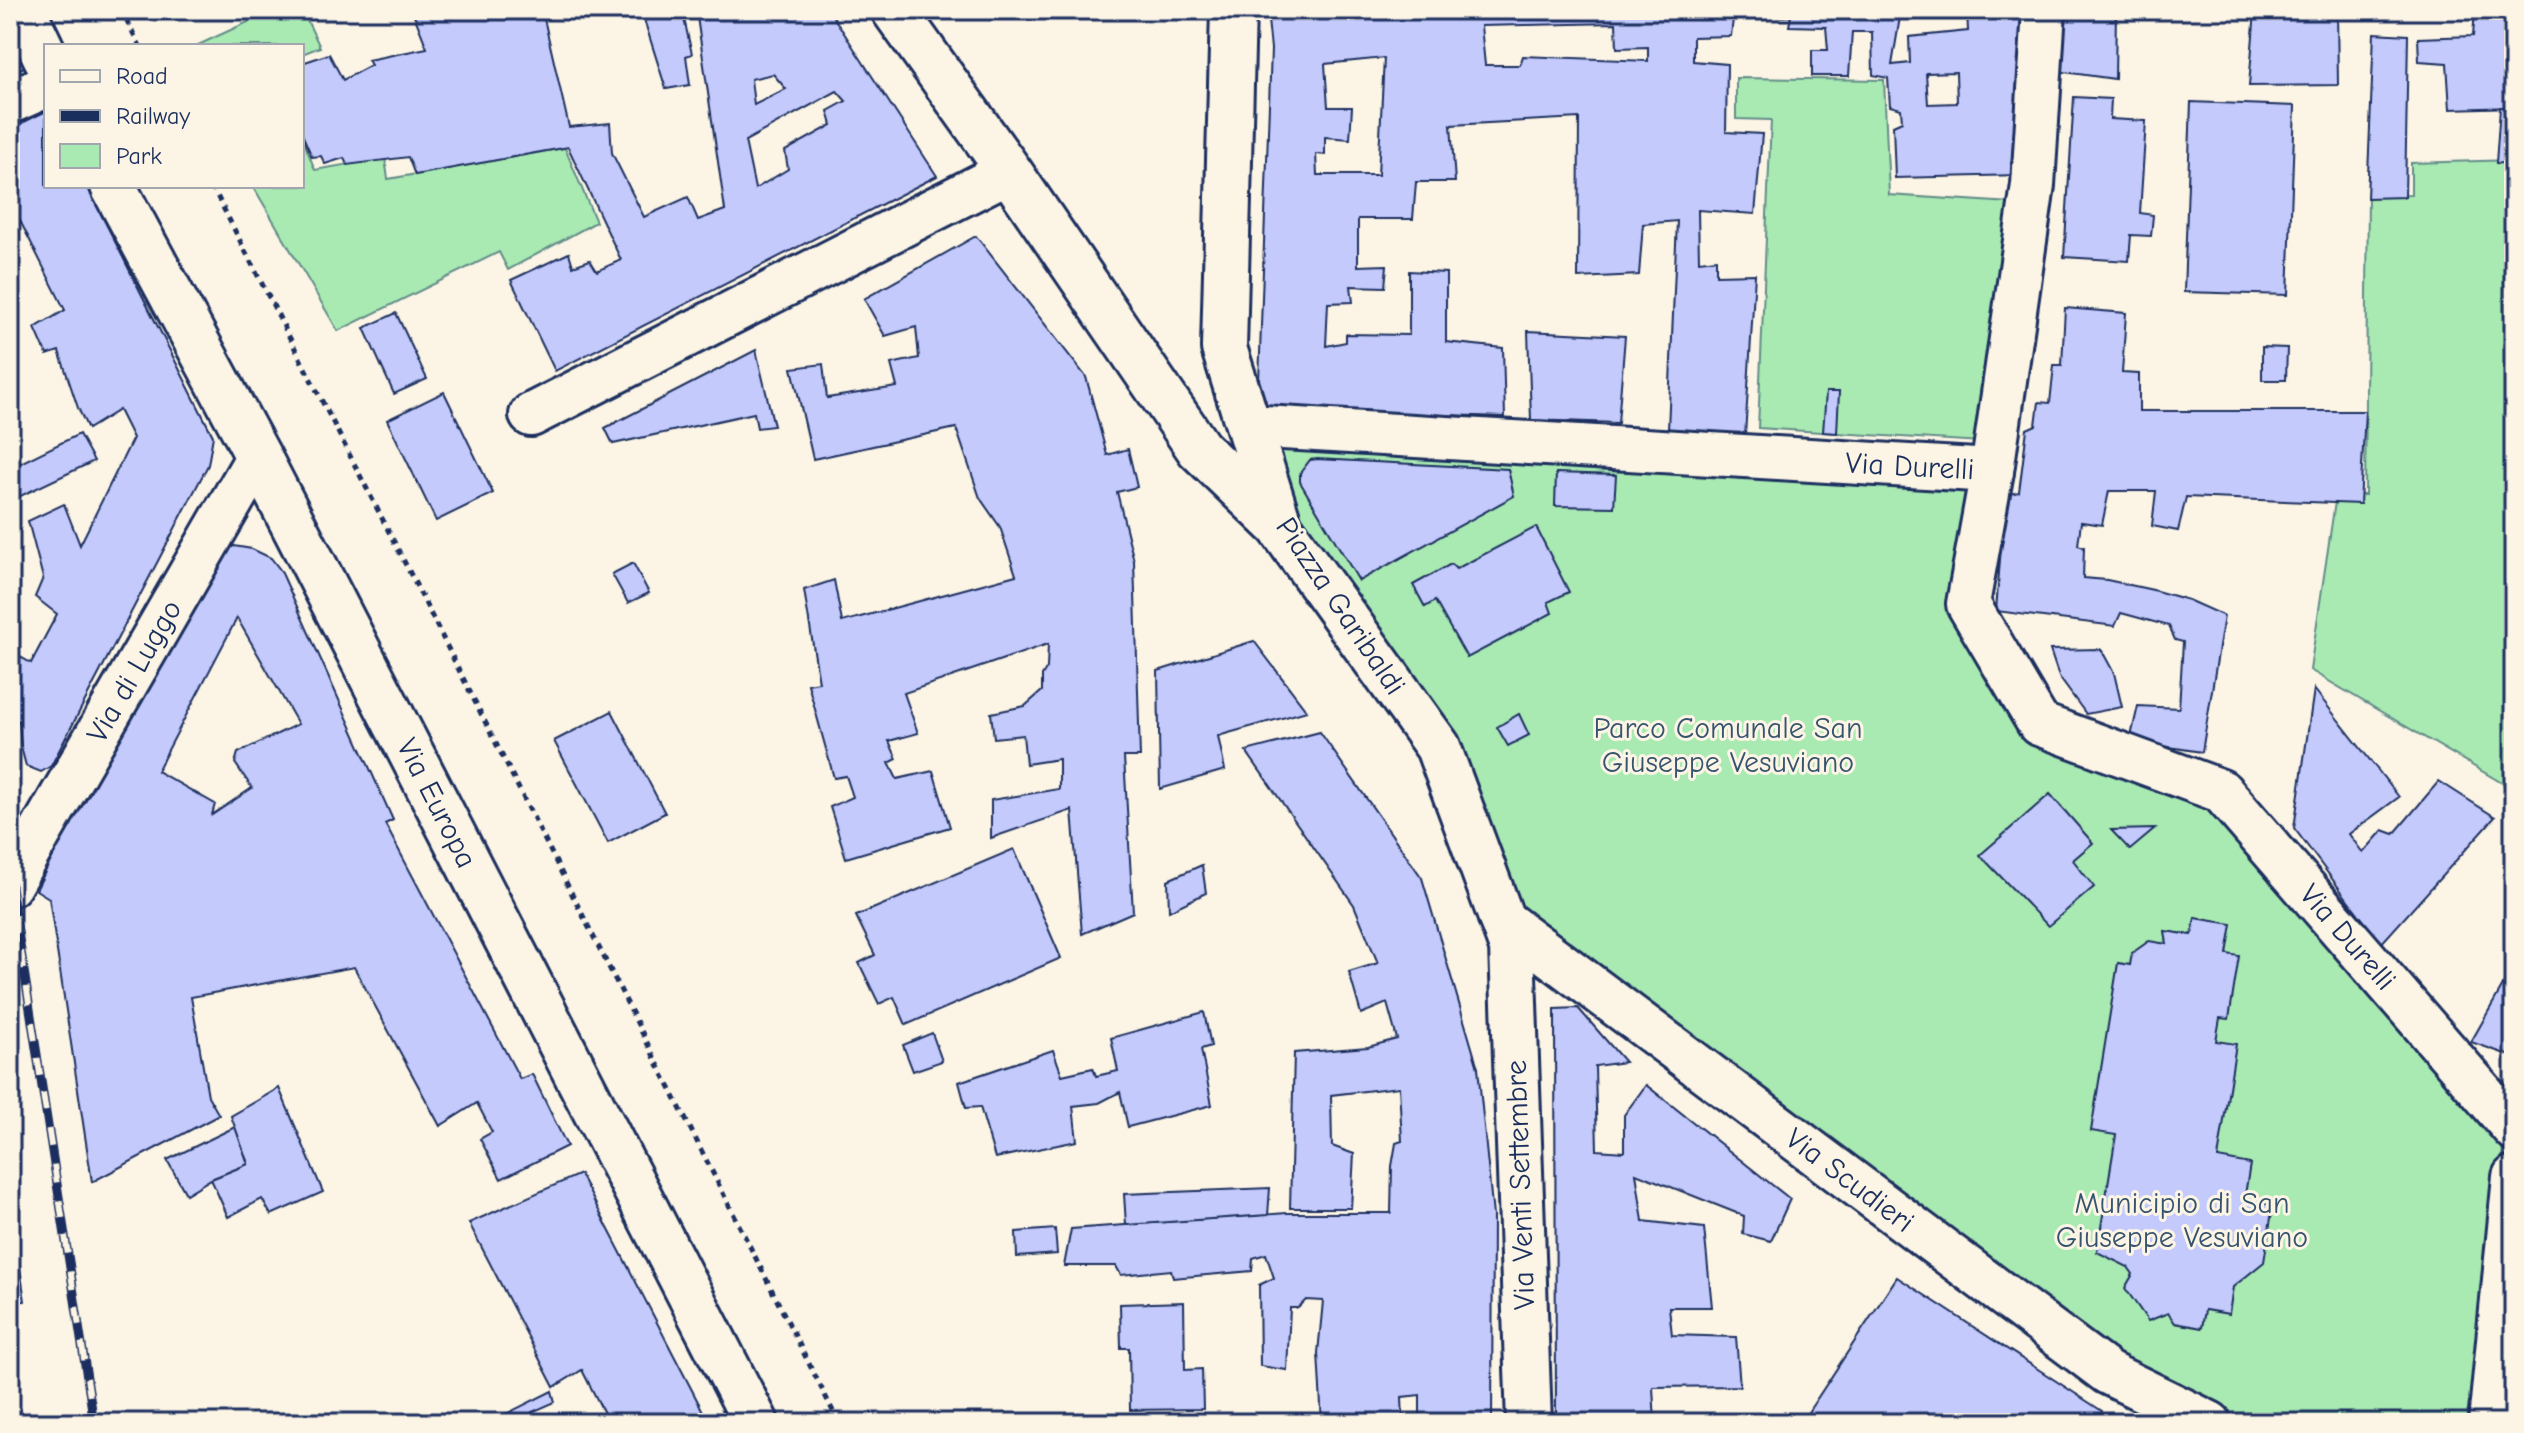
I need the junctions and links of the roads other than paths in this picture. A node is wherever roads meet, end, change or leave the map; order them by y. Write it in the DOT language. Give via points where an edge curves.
graph roads {
  1 [pos="23,10"];
  2 [pos="894,10"];
  3 [pos="1233,10"];
  4 [pos="2044,10"];
  5 [pos="44,54"];
  6 [pos="44,87"];
  7 [pos="10,102"];
  8 [pos="1009,171"];
  9 [pos="114,188"];
  10 [pos="531,415"];
  11 [pos="1249,426"];
  12 [pos="258,456"];
  13 [pos="1992,471"];
  14 [pos="1280,527"];
  15 [pos="10,885"];
  16 [pos="1506,933"];
  17 [pos="2514,1129"];
  18 [pos="2514,1177"];
  19 [pos="756,1423"];
  20 [pos="1529,1423"];
  21 [pos="2210,1423"];
  22 [pos="2490,1423"];
  1 -- 5 [label="main road"];
  2 -- 8 [label="main road"];
  3 -- 11 [label="main road, Piazza Garibaldi" via="1224,348"];
  4 -- 13 [label="street" via="2033,185"];
  6 -- 7 [label="street"];
  8 -- 10 [label="street"];
  8 -- 14 [label="main road" via="1199,449"];
  9 -- 12 [label="main road, Via Europa"];
  11 -- 13 [label="street, Via Durelli"];
  11 -- 14 [label="main road, Piazza Garibaldi"];
  12 -- 15 [label="street, Via di Luggo"];
  12 -- 19 [label="main road, Via Europa"];
  13 -- 17 [label="street, Via Durelli" via="1968,604 2039,724 2221,791"];
  14 -- 16 [label="main road, Piazza Garibaldi" via="1438,747"];
  16 -- 20 [label="main road, Via Venti Settembre"];
  16 -- 21 [label="street, Via Scudieri" via="2108,1373"];
  18 -- 22 [label="street"];
}
